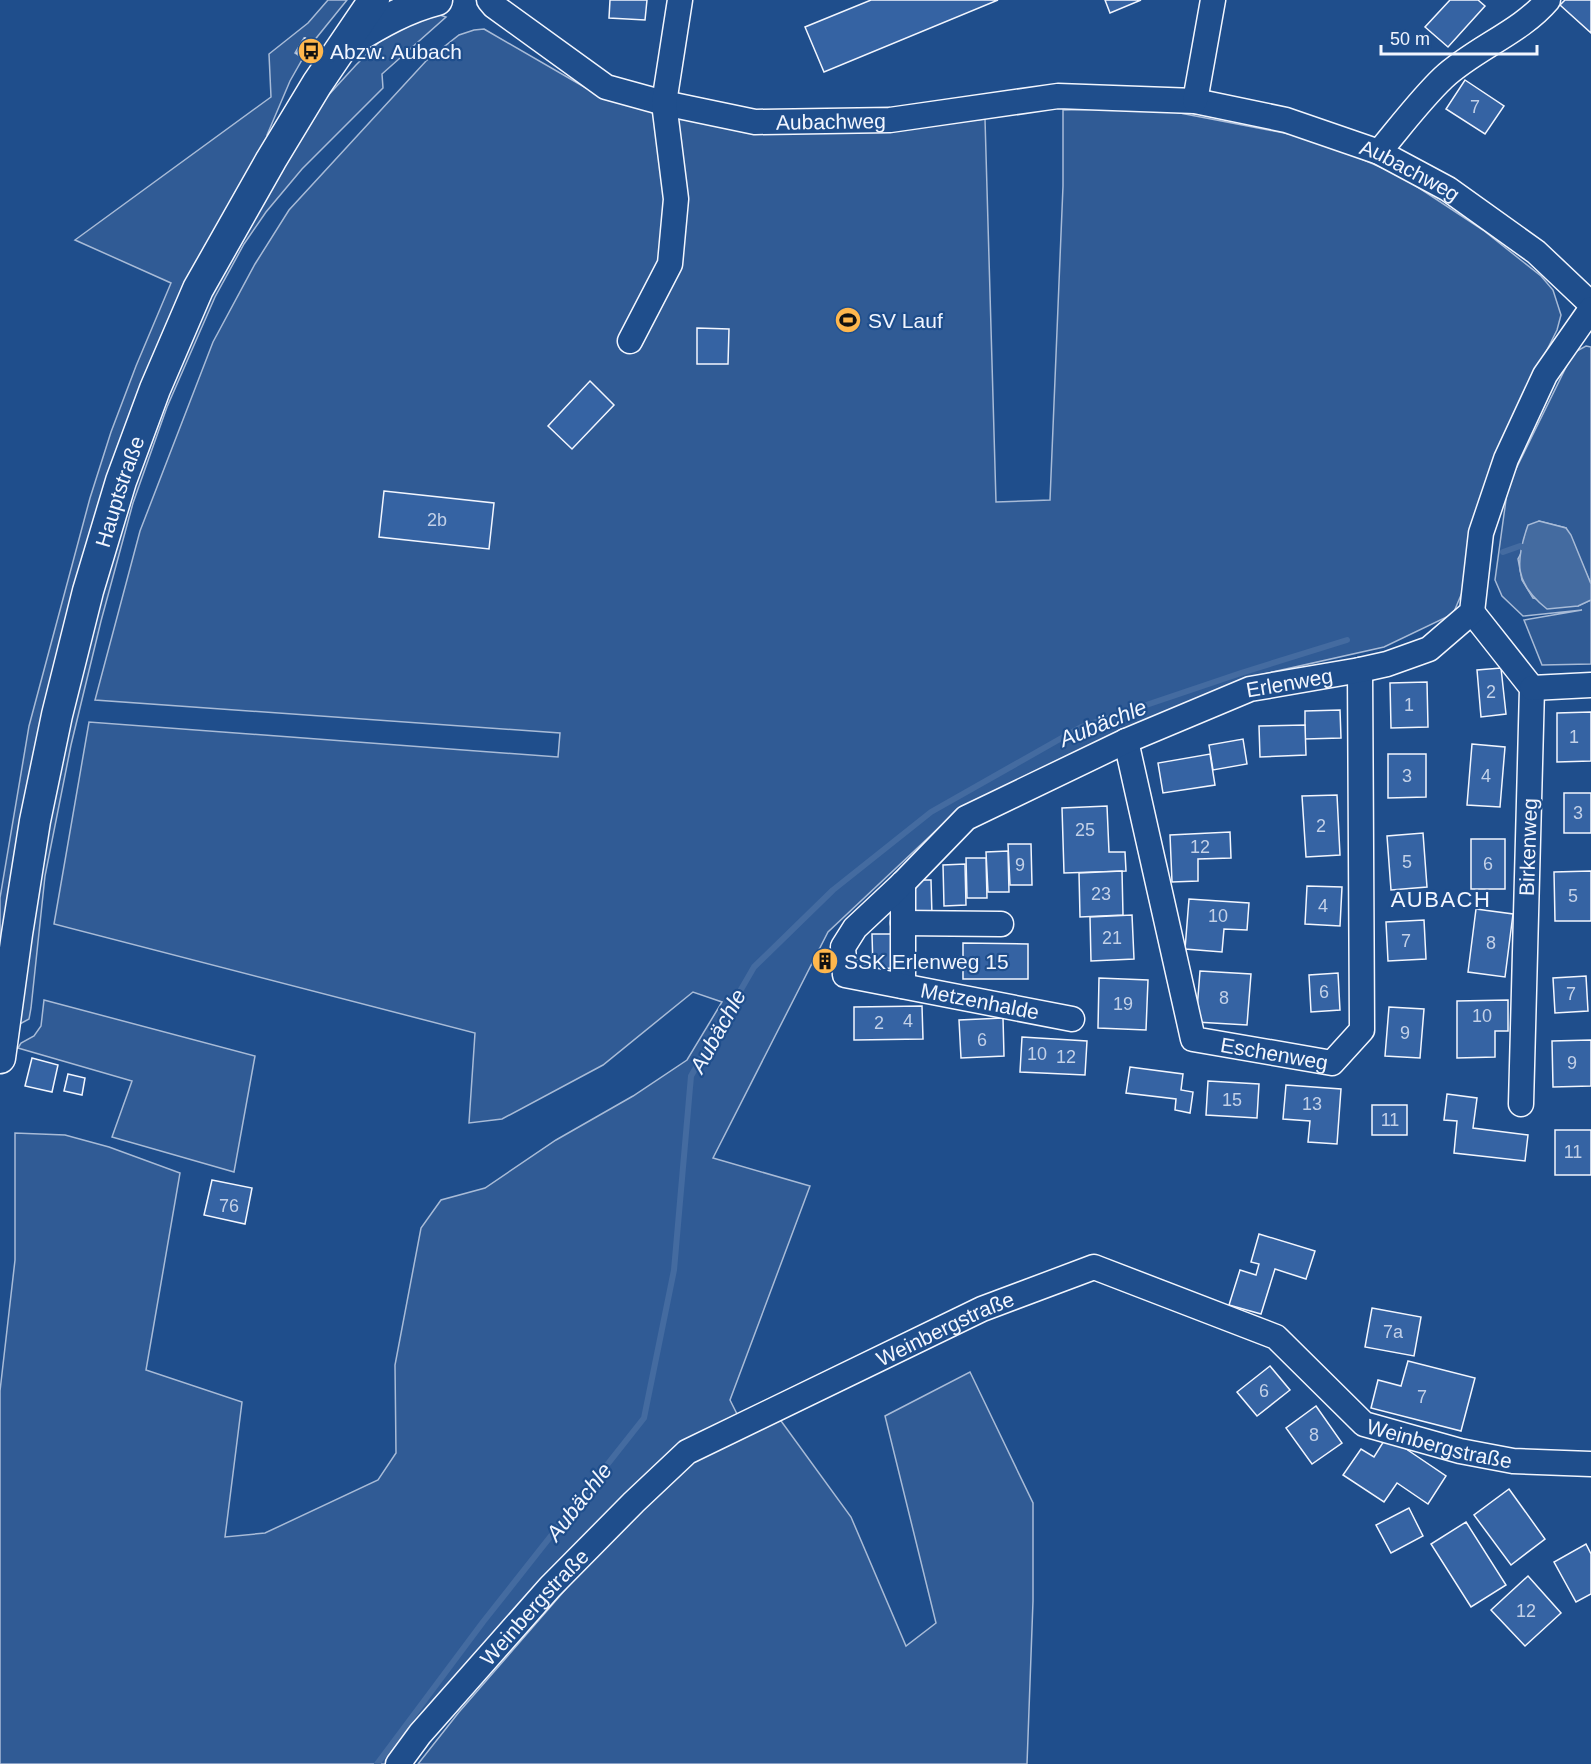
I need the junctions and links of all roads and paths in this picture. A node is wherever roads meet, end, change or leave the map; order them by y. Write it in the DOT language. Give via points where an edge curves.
graph roads {
  1 [pos="374,0"];
  2 [pos="437,0"];
  3 [pos="680,0"];
  4 [pos="1214,0"];
  5 [pos="1548,0"];
  6 [pos="485,2"];
  7 [pos="345,45"];
  8 [pos="1195,100"];
  9 [pos="664,103"];
  10 [pos="1379,152"];
  11 [pos="1591,304"];
  12 [pos="1591,309"];
  13 [pos="630,340"];
  14 [pos="1472,612"];
  15 [pos="1360,670"];
  16 [pos="1591,685"];
  17 [pos="1532,687"];
  18 [pos="1126,741"];
  19 [pos="903,883"];
  20 [pos="903,924"];
  21 [pos="1001,924"];
  22 [pos="843,947"];
  23 [pos="903,986"];
  24 [pos="1072,1019"];
  25 [pos="1,1045"];
  26 [pos="1521,1104"];
  27 [pos="1591,1464"];
  28 [pos="398,1764"];
  1 -- 7 [label="main road, Hauptstraße"];
  2 -- 7 [label="main road" via="382,21"];
  3 -- 9 [label="street"];
  4 -- 8 [label="street"];
  5 -- 10 [label="street" via="1444,77"];
  6 -- 9 [label="street, Aubachweg" via="606,87"];
  7 -- 25 [label="main road, Hauptstraße" via="271,160 198,289 154,388 121,481 57,715 35,821"];
  8 -- 9 [label="street, Aubachweg" via="1058,96 890,120 755,122"];
  8 -- 10 [label="street, Aubachweg" via="1286,120"];
  9 -- 13 [label="street" via="676,200 670,264"];
  10 -- 11 [label="street, Aubachweg" via="1448,189 1536,252"];
  12 -- 14 [label="street" via="1545,375 1506,459 1481,533"];
  14 -- 15 [label="street, Erlenweg" via="1430,649"];
  14 -- 17 [label="street"];
  15 -- 18 [label="street, Erlenweg" via="1250,689"];
  15 -- 18 [label="street, Eschenweg" via="1362,1030 1332,1063 1192,1039"];
  16 -- 17 [label="street"];
  17 -- 26 [label="street, Birkenweg"];
  18 -- 19 [label="street, Erlenweg" via="966,818"];
  19 -- 20 [label="street"];
  19 -- 22 [label="street, Erlenweg" via="855,928"];
  20 -- 21 [label="street"];
  20 -- 23 [label="street"];
  22 -- 23 [label="street, Metzenhalde" via="845,975"];
  23 -- 24 [label="street, Metzenhalde"];
  27 -- 28 [label="street, Weinbergstraße" via="1513,1461 1460,1451 1364,1424 1276,1337 1094,1267 982,1309 687,1452 550,1587"];
}
